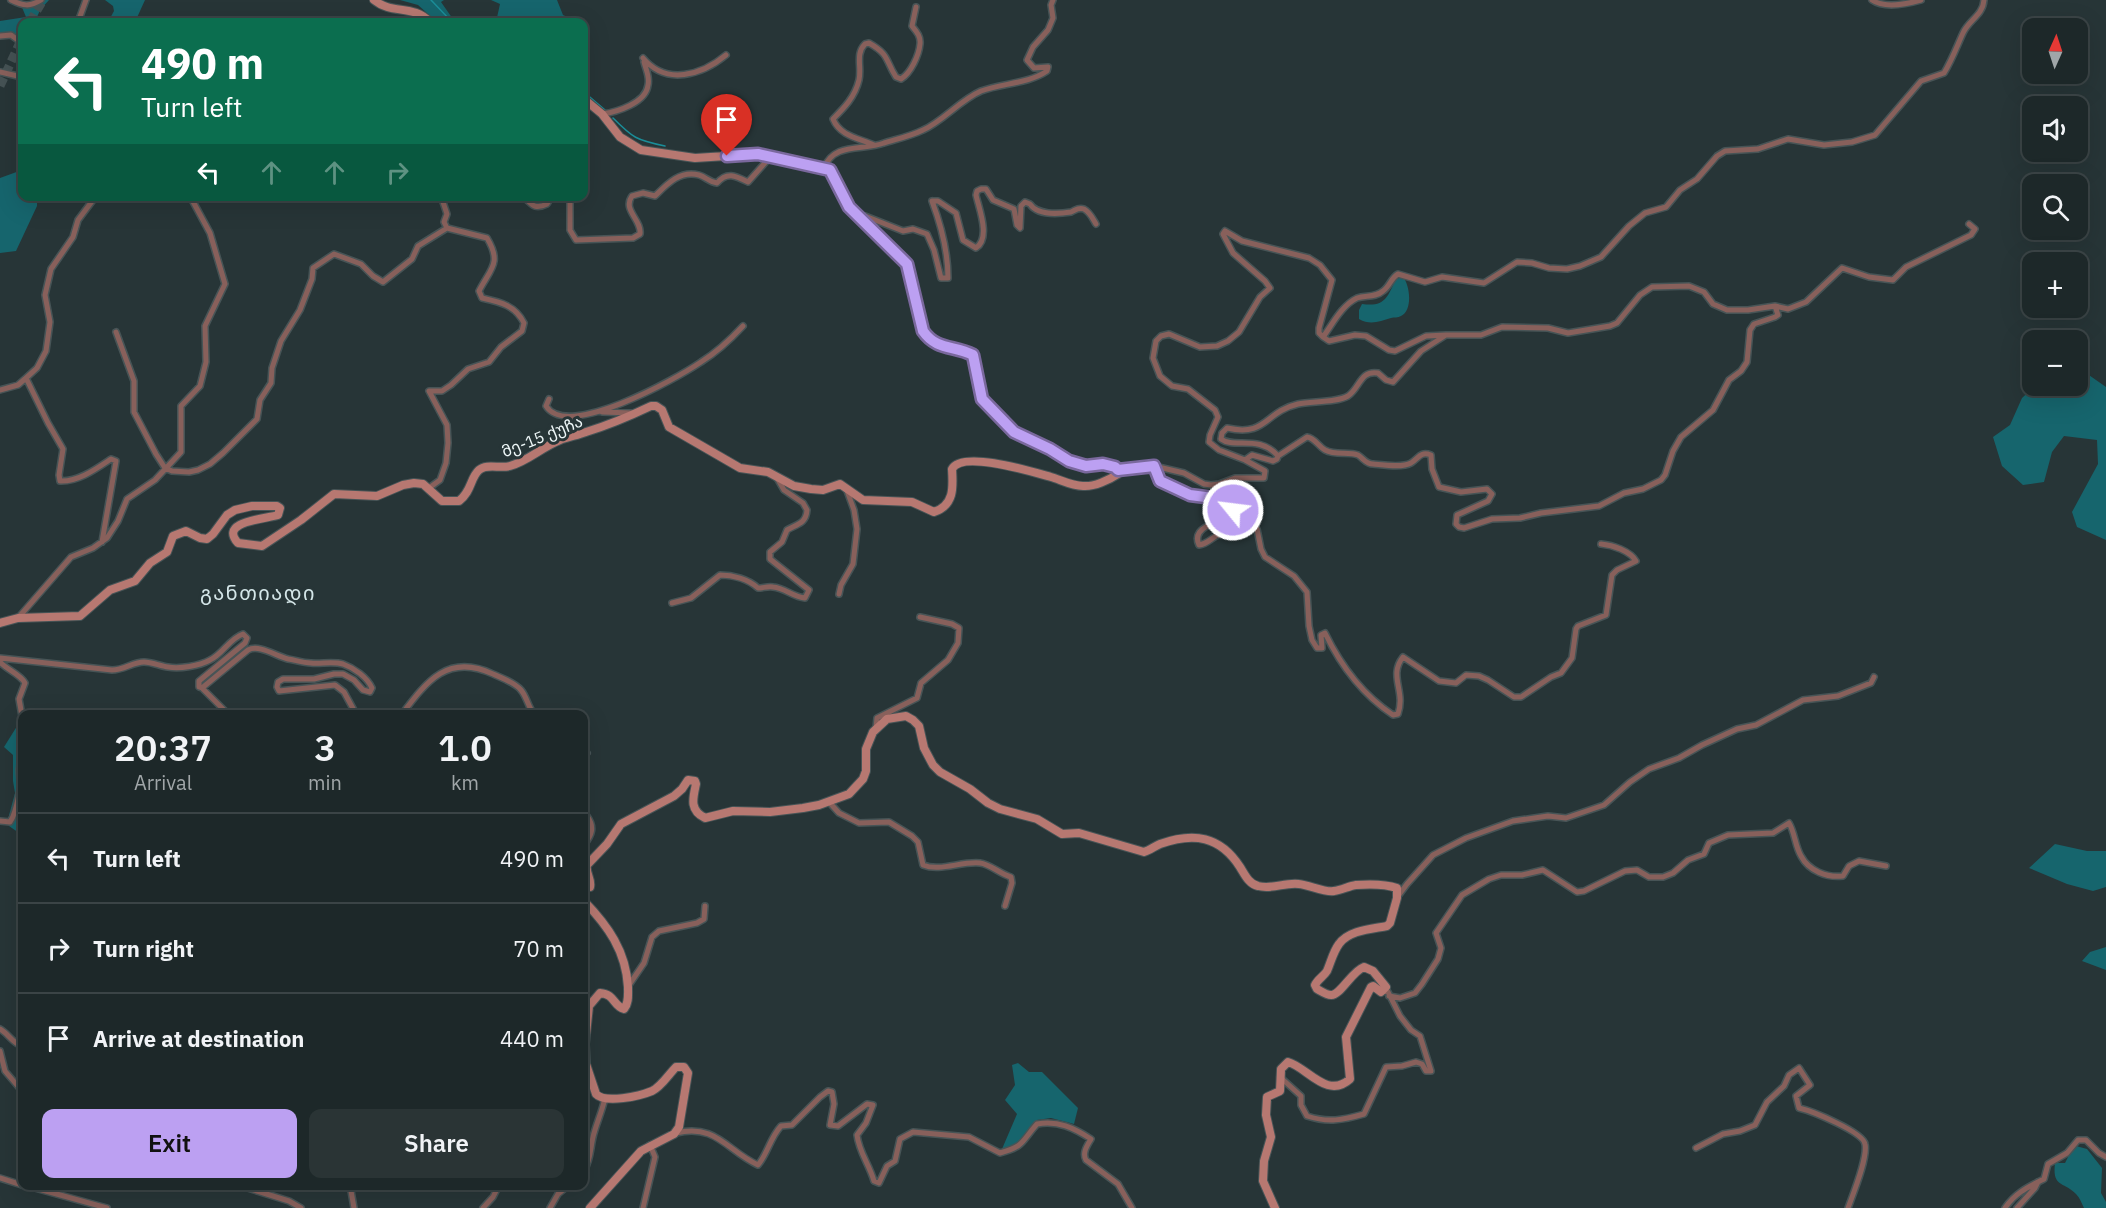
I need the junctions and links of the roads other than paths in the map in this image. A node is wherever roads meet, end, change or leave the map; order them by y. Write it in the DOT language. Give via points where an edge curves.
graph roads {
  1 [pos="11,0"];
  2 [pos="41,0"];
  3 [pos="86,0"];
  4 [pos="374,0"];
  5 [pos="1053,0"];
  6 [pos="1872,0"];
  7 [pos="1921,0"];
  8 [pos="1984,0"];
  9 [pos="916,7"];
  10 [pos="79,18"];
  11 [pos="426,18"];
  12 [pos="0,36"];
  13 [pos="18,40"];
  14 [pos="726,55"];
  15 [pos="0,72"];
  16 [pos="18,76"];
  17 [pos="588,102"];
  18 [pos="602,114"];
  19 [pos="876,145"];
  20 [pos="771,156"];
  21 [pos="824,168"];
  22 [pos="92,201"];
  23 [pos="193,201"];
  24 [pos="443,201"];
  25 [pos="527,201"];
  26 [pos="549,201"];
  27 [pos="570,201"];
  28 [pos="860,218"];
  29 [pos="1096,224"];
  30 [pos="1968,224"];
  31 [pos="447,228"];
  32 [pos="1775,306"];
  33 [pos="743,326"];
  34 [pos="116,332"];
  35 [pos="1446,336"];
  36 [pos="1323,337"];
  37 [pos="26,378"];
  38 [pos="0,390"];
  39 [pos="549,399"];
  40 [pos="601,412"];
  41 [pos="636,413"];
  42 [pos="1278,456"];
  43 [pos="1245,460"];
  44 [pos="1154,466"];
  45 [pos="165,468"];
  46 [pos="1118,470"];
  47 [pos="777,476"];
  48 [pos="845,486"];
  49 [pos="429,488"];
  50 [pos="102,542"];
  51 [pos="1601,544"];
  52 [pos="839,594"];
  53 [pos="672,603"];
  54 [pos="920,617"];
  55 [pos="18,618"];
  56 [pos="0,623"];
  57 [pos="0,660"];
  58 [pos="1874,677"];
  59 [pos="202,688"];
  60 [pos="21,710"];
  61 [pos="224,710"];
  62 [pos="354,710"];
  63 [pos="405,710"];
  64 [pos="532,710"];
  65 [pos="876,728"];
  66 [pos="18,798"];
  67 [pos="829,802"];
  68 [pos="588,818"];
  69 [pos="0,821"];
  70 [pos="588,839"];
  71 [pos="588,864"];
  72 [pos="1886,866"];
  73 [pos="588,875"];
  74 [pos="588,887"];
  75 [pos="1397,898"];
  76 [pos="588,905"];
  77 [pos="705,906"];
  78 [pos="1005,906"];
  79 [pos="628,986"];
  80 [pos="1387,993"];
  81 [pos="588,1006"];
  82 [pos="0,1029"];
  83 [pos="18,1044"];
  84 [pos="0,1051"];
  85 [pos="588,1070"];
  86 [pos="1279,1076"];
  87 [pos="18,1086"];
  88 [pos="605,1098"];
  89 [pos="674,1134"];
  90 [pos="650,1145"];
  91 [pos="1696,1148"];
  92 [pos="2106,1156"];
  93 [pos="588,1164"];
  94 [pos="0,1178"];
  95 [pos="2038,1182"];
  96 [pos="18,1183"];
  97 [pos="41,1190"];
  98 [pos="254,1190"];
  99 [pos="351,1190"];
  100 [pos="497,1190"];
  101 [pos="563,1190"];
  102 [pos="107,1208"];
  103 [pos="301,1208"];
  104 [pos="354,1208"];
  105 [pos="483,1208"];
  106 [pos="550,1208"];
  107 [pos="590,1208"];
  108 [pos="643,1208"];
  109 [pos="1132,1208"];
  110 [pos="1275,1208"];
  111 [pos="1848,1208"];
  112 [pos="2005,1208"];
  113 [pos="2017,1208"];
  1 -- 2 [label="street" via="32,5"];
  3 -- 10 [label="street"];
  4 -- 11 [label="street" via="381,6 413,11"];
  5 -- 19 [label="street" via="1048,30 1027,60 1034,68 1048,67 1047,71 978,93 925,130"];
  6 -- 7 [label="street" via="1893,5"];
  8 -- 36 [label="street" via="1984,7 1963,33 1944,73 1921,81 1875,135 1824,145 1788,139 1758,149 1725,151 1666,207 1645,213 1601,257 1591,262 1567,269 1517,262 1484,283 1442,277 1425,282 1398,274 1384,291 1352,301"];
  9 -- 19 [label="street" via="912,26 920,35 920,44 911,68 900,79 896,77 889,58 880,49 865,44 859,51 859,80 849,103 833,119 845,134"];
  12 -- 13 [label="street" via="11,35"];
  14 -- 18 [label="street" via="716,64 682,76 657,70 643,58 648,88 643,95 620,111"];
  15 -- 16 [label="street"];
  17 -- 18 [label="street"];
  18 -- 20 [label="street" via="620,137 641,150 695,158 752,153"];
  19 -- 21 [label="street" via="837,152 828,158"];
  20 -- 21 [label="street"];
  20 -- 27 [label="street" via="748,182 729,175 717,183 686,175 671,180 655,196 632,196 629,206 640,229 639,234 628,239 576,240 570,230"];
  21 -- 28 [label="street" via="830,170 845,201"];
  22 -- 37 [label="street" via="51,269 45,295 50,322 46,351"];
  23 -- 45 [label="street" via="210,233 225,284 205,326 206,362 201,386 181,406 181,452"];
  24 -- 31 [label="street"];
  25 -- 26 [label="street" via="537,207"];
  28 -- 29 [label="street" via="866,216 903,231 913,229 927,234 941,278 948,278 948,266 932,201 956,213 963,240 976,248 983,237 976,195 981,189 986,189 993,200 1014,209 1020,228 1021,206 1025,202 1040,212 1083,209"];
  28 -- 46 [label="street" via="907,264 928,339 973,355 982,399 1008,427 1069,461 1086,466 1103,464"];
  30 -- 32 [label="street" via="1975,228 1971,236 1906,267 1893,280 1842,268 1806,302 1788,309"];
  31 -- 45 [label="street" via="418,246 412,259 383,282 361,264 334,254 313,268 300,310 281,341 257,419 210,464 189,472"];
  31 -- 49 [label="street" via="487,237 496,260 479,291 482,298 506,304 524,323 522,331 489,362 468,369 442,391 429,391 447,425 448,443 440,480"];
  32 -- 35 [label="street" via="1727,310 1689,286 1652,287 1610,326 1568,333 1548,328 1502,327 1481,335"];
  32 -- 42 [label="street" via="1778,315 1761,320 1750,330 1747,362 1729,380 1713,410 1681,436 1661,480 1599,506 1492,519 1464,528 1456,524 1457,515 1488,501 1492,494 1486,489 1461,492 1439,487 1431,455 1425,453 1406,465 1371,464 1355,454 1326,451 1307,436"];
  33 -- 40 [label="street" via="730,340 674,379"];
  34 -- 45 [label="street" via="134,381 134,412"];
  35 -- 36 [label="street" via="1426,336 1395,351 1366,336 1329,341"];
  35 -- 42 [label="street" via="1421,351 1393,382 1378,373 1368,373 1345,398 1297,404 1253,430 1227,428 1222,433 1221,439 1226,443 1261,444"];
  36 -- 43 [label="street" via="1319,328 1332,280 1320,265 1225,231 1233,253 1270,288 1239,332 1228,341 1200,347 1169,334 1156,341 1153,358 1160,376 1173,386 1188,388 1215,411 1218,417 1209,442 1212,447"];
  37 -- 38 [label="street" via="18,385"];
  37 -- 50 [label="street" via="63,449 60,482 88,474 111,459 116,461"];
  39 -- 40 [label="street" via="546,406 550,412 563,417"];
  40 -- 41 [label="street"];
  41 -- 47 [label="street, მე-15 ქუჩა" via="656,406 669,427 733,465"];
  41 -- 49 [label="street, მე-15 ქუჩა" via="545,446 508,467 481,468 459,501 442,501"];
  42 -- 43 [label="street" via="1273,461 1252,455"];
  43 -- 44 [label="street" via="1264,471 1264,478 1204,484 1184,473"];
  44 -- 46 [label="street"];
  44 -- 51 [label="street" via="1160,481 1177,490 1232,503 1228,519 1209,524 1198,533 1199,545 1219,534 1247,527 1257,529 1265,557 1294,576 1307,592 1309,626 1317,648 1322,648 1321,635 1325,633 1360,687 1393,715 1399,710 1401,695 1396,674 1403,657 1439,681 1456,683 1466,675 1479,676 1514,697 1521,697 1561,674 1572,658 1576,629 1606,615 1612,575 1636,561 1610,544"];
  45 -- 50 [label="street" via="127,499 113,531"];
  46 -- 48 [label="street" via="1111,479 1082,486 985,462 963,461 952,469 951,495 934,512 912,502 863,500"];
  47 -- 48 [label="street, მე-15 ქუჩა" via="794,486 811,489 823,490 838,483"];
  47 -- 53 [label="street" via="784,490 802,503 807,516 787,530 782,542 770,552 770,559 809,590 805,598 772,587 758,588 720,574 691,598"];
  48 -- 52 [label="street" via="857,529 853,564"];
  49 -- 55 [label="street, მე-15 ქუჩა" via="414,483 377,496 334,494 262,546 238,543 233,534 236,527 278,515 279,508 243,507 227,515 207,539 186,531 175,534 167,552 150,563 138,578 110,590 80,616"];
  50 -- 55 [label="street" via="71,557"];
  54 -- 65 [label="street" via="959,628 958,643 948,660 921,682 916,698 877,718"];
  55 -- 56 [label="street, მე-15 ქუჩა"];
  57 -- 59 [label="street" via="112,670 146,662 180,667 210,660 236,636 245,634 241,647 199,681"];
  57 -- 60 [label="street" via="7,670 23,678"];
  58 -- 75 [label="street" via="1871,683 1838,696 1803,700 1756,725 1737,729 1649,769 1604,805 1566,818 1513,821 1466,838 1433,855"];
  59 -- 61 [label="street"];
  59 -- 62 [label="street" via="252,648 260,649 308,663 340,663 357,672 369,683 370,692 343,674 283,679 277,687 279,691 335,685"];
  63 -- 64 [label="street" via="428,681 449,669 470,665 515,685"];
  65 -- 67 [label="street" via="866,749 862,779 849,794"];
  65 -- 75 [label="street" via="891,718 906,716 919,726 929,758 940,772 994,806 1037,819 1062,834 1079,833 1144,852 1168,842 1206,838 1224,849 1248,880 1259,887 1297,884 1333,892 1355,885 1390,885 1398,889"];
  66 -- 69 [label="street" via="14,817 10,822"];
  67 -- 71 [label="street" via="782,811 733,811 705,818 696,814 696,784 688,780 674,796 621,824"];
  67 -- 78 [label="street" via="839,813 859,823 889,822 912,836 918,842 925,866 984,863 1011,877"];
  68 -- 70 [label="street" via="592,826"];
  72 -- 80 [label="street" via="1859,861 1849,866 1843,876 1831,878 1801,857 1789,823 1773,833 1716,839 1704,854 1663,878 1625,871 1577,892 1543,870 1496,876 1462,895 1441,924 1436,933 1441,948 1438,959 1415,993 1400,998"];
  73 -- 74 [label="street"];
  75 -- 80 [label="street" via="1390,923 1343,939 1326,974 1315,985 1331,996 1364,966 1373,971"];
  76 -- 79 [label="street" via="617,942"];
  77 -- 79 [label="street" via="704,919 666,928 652,938 644,963"];
  79 -- 81 [label="street" via="624,1009 603,993"];
  80 -- 86 [label="street" via="1371,987 1346,1037 1348,1081 1323,1084 1287,1062"];
  80 -- 86 [label="street" via="1400,1016 1420,1036 1431,1071 1416,1062 1386,1067 1364,1114 1323,1121 1307,1116 1301,1096"];
  82 -- 83 [label="street"];
  84 -- 87 [label="street" via="5,1071"];
  85 -- 88 [label="street" via="596,1094"];
  86 -- 110 [label="street" via="1280,1091 1268,1097 1266,1104 1271,1137 1263,1181"];
  88 -- 89 [label="street" via="651,1091 676,1067 684,1067 687,1082 681,1121"];
  88 -- 93 [label="street"];
  89 -- 90 [label="street"];
  89 -- 109 [label="street" via="684,1131 716,1136 758,1165 773,1134 781,1126 792,1125 828,1091 832,1092 834,1104 830,1125 833,1126 867,1104 873,1105 857,1135 874,1181 879,1183 887,1166 895,1161 900,1139 914,1132 969,1137 1000,1153 1017,1148 1037,1124 1062,1124 1091,1139 1085,1151 1086,1160 1118,1184"];
  90 -- 107 [label="street"];
  90 -- 108 [label="street" via="655,1157"];
  91 -- 111 [label="street" via="1723,1134 1755,1125 1767,1102 1799,1068 1810,1085 1796,1096 1799,1108 1861,1136 1865,1144"];
  92 -- 95 [label="street" via="2085,1140 2078,1140 2067,1153 2048,1164 2044,1179"];
  94 -- 96 [label="street"];
  95 -- 112 [label="street" via="2021,1191"];
  95 -- 113 [label="street"];
  97 -- 102 [label="street"];
  98 -- 103 [label="street"];
  99 -- 104 [label="street"];
  100 -- 105 [label="street"];
  101 -- 106 [label="street"];
}
